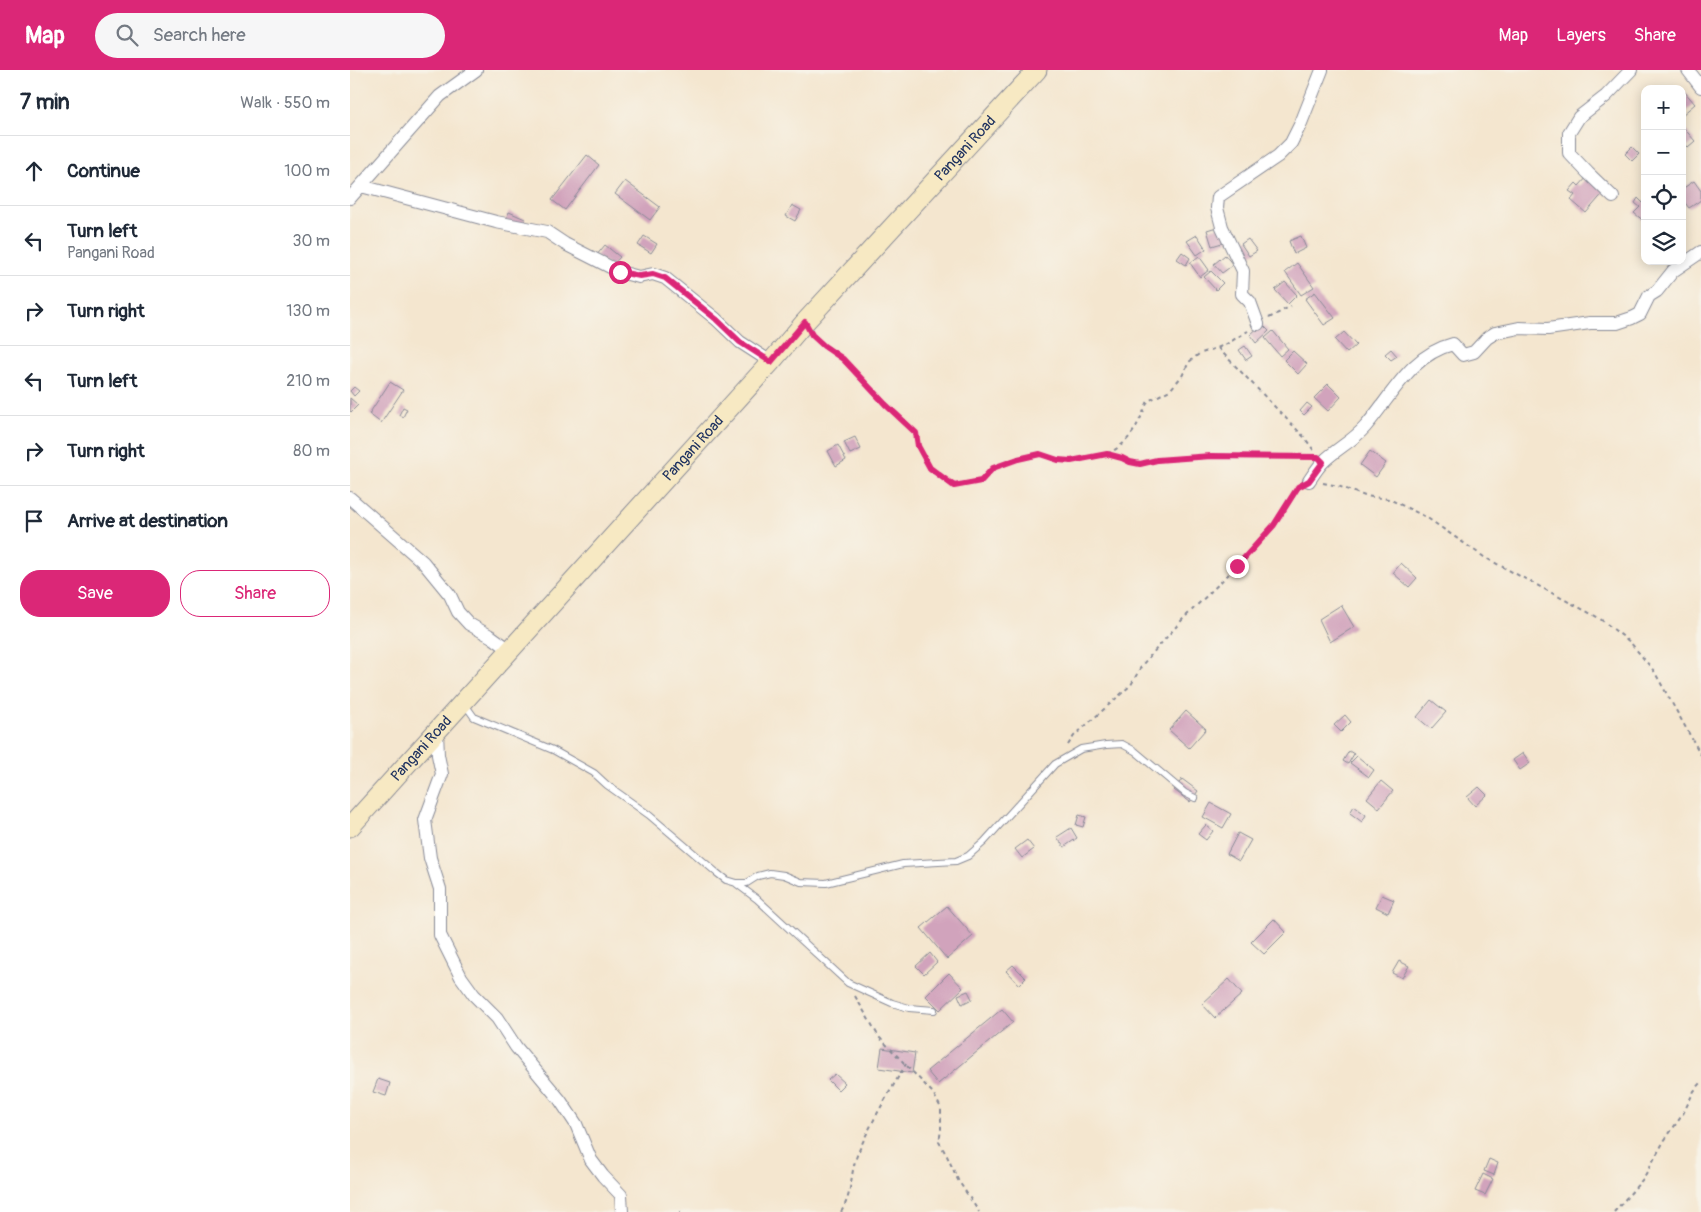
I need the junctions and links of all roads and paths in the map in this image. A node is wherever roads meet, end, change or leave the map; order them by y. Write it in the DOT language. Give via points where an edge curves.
graph roads {
  1 [pos="476,70"];
  2 [pos="1037,70"];
  3 [pos="1322,70"];
  4 [pos="1631,70"];
  5 [pos="1688,70"];
  6 [pos="1701,87"];
  7 [pos="361,186"];
  8 [pos="1613,197"];
  9 [pos="350,198"];
  10 [pos="1701,252"];
  11 [pos="1291,306"];
  12 [pos="805,322"];
  13 [pos="1258,324"];
  14 [pos="1218,348"];
  15 [pos="771,362"];
  16 [pos="1107,454"];
  17 [pos="1309,481"];
  18 [pos="350,498"];
  19 [pos="510,650"];
  20 [pos="463,702"];
  21 [pos="437,732"];
  22 [pos="1701,755"];
  23 [pos="1055,764"];
  24 [pos="1194,798"];
  25 [pos="350,827"];
  26 [pos="736,884"];
  27 [pos="848,982"];
  28 [pos="934,1010"];
  29 [pos="906,1064"];
  30 [pos="1701,1083"];
  31 [pos="622,1212"];
  32 [pos="841,1212"];
  33 [pos="979,1212"];
  34 [pos="1614,1212"];
  1 -- 7 [label="street" via="440,96"];
  2 -- 12 [label="main road, Pangani Road"];
  3 -- 13 [label="street" via="1291,143 1278,156 1218,197 1222,227 1243,271 1242,294 1250,302"];
  4 -- 8 [label="street" via="1606,96 1579,117 1569,133 1569,152"];
  5 -- 6 [label="street"];
  7 -- 9 [label="street"];
  7 -- 15 [label="street" via="487,220 547,232 620,272 665,278 740,342"];
  10 -- 17 [label="street" via="1673,271 1646,301 1640,314 1632,318 1617,323 1519,328 1495,333 1474,352 1463,355 1453,344 1439,348 1414,366 1365,427 1323,462"];
  11 -- 13 [label="path"];
  12 -- 15 [label="main road, Pangani Road"];
  12 -- 16 [label="path" via="812,335 843,359 916,433 918,446 930,468 954,486 981,481 993,468 1030,455 1071,461"];
  13 -- 14 [label="path"];
  14 -- 16 [label="path" via="1199,354 1189,362 1170,390 1148,401 1130,437"];
  14 -- 16 [label="path" via="1304,436 1318,457 1211,456 1140,464"];
  15 -- 19 [label="main road, Pangani Road"];
  17 -- 22 [label="path" via="1389,499 1426,517 1484,557 1599,618 1630,642 1654,671"];
  17 -- 23 [label="path" via="1298,487 1274,525 1142,665 1132,685 1074,736"];
  18 -- 19 [label="street" via="423,562 469,624"];
  19 -- 20 [label="main road, Pangani Road"];
  20 -- 21 [label="main road, Pangani Road"];
  20 -- 26 [label="lane" via="474,717 553,750 594,773 650,815 717,873"];
  21 -- 25 [label="main road, Pangani Road"];
  21 -- 31 [label="street" via="442,774 425,820 430,858 440,888 440,935 474,996 497,1018 576,1124 591,1160 620,1195"];
  23 -- 24 [label="lane" via="1081,749 1122,744"];
  23 -- 26 [label="lane" via="984,842 968,856 956,861 903,864 826,883 800,882 784,875 770,874"];
  26 -- 27 [label="lane" via="757,899"];
  27 -- 28 [label="lane" via="892,1003"];
  27 -- 29 [label="path" via="879,1037"];
  29 -- 32 [label="path" via="857,1155 849,1199"];
  29 -- 33 [label="path" via="933,1093 941,1108 939,1142"];
  30 -- 34 [label="path" via="1643,1179"];
}
